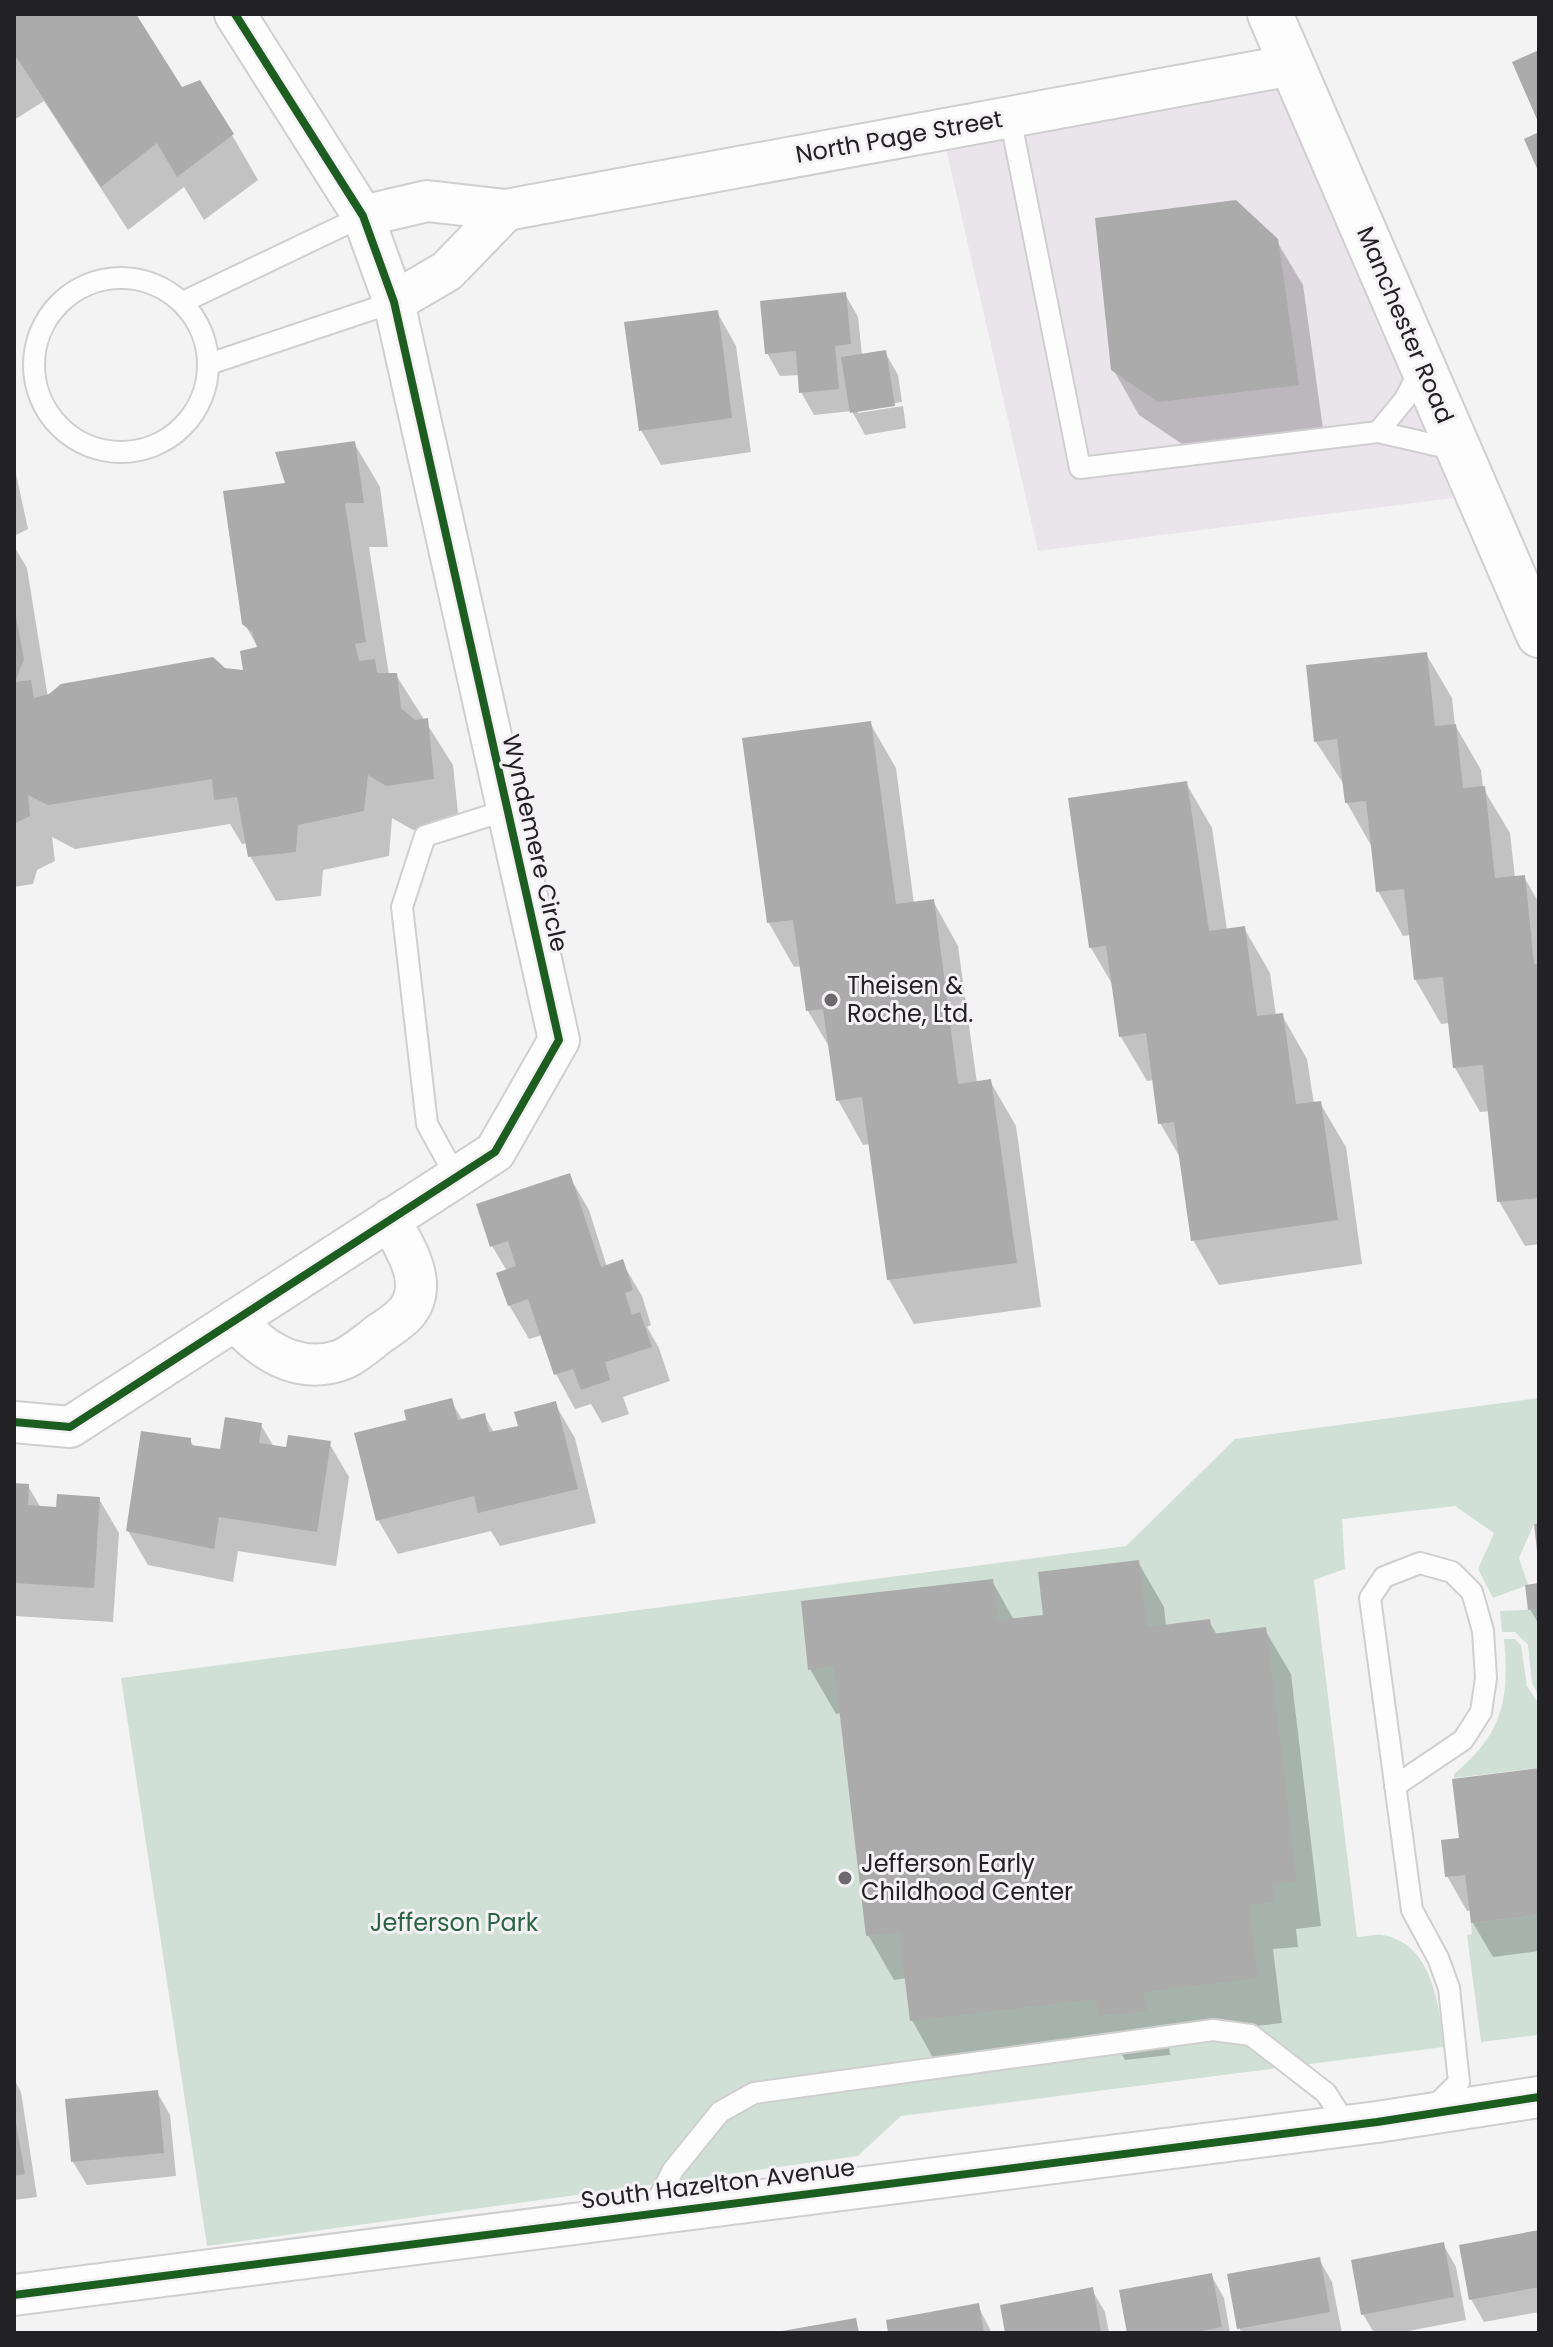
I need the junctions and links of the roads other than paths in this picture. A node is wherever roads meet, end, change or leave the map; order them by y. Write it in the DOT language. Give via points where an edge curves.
graph roads {
  1 [pos="235,14"];
  2 [pos="1270,14"];
  3 [pos="1292,65"];
  4 [pos="1010,117"];
  5 [pos="506,210"];
  6 [pos="363,216"];
  7 [pos="183,302"];
  8 [pos="394,302"];
  9 [pos="209,364"];
  10 [pos="1422,366"];
  11 [pos="1378,432"];
  12 [pos="1459,450"];
  13 [pos="1539,635"];
  14 [pos="507,810"];
  15 [pos="456,1177"];
  16 [pos="390,1219"];
  17 [pos="235,1320"];
  18 [pos="14,1422"];
  19 [pos="1395,1786"];
  20 [pos="1539,2097"];
  21 [pos="1428,2113"];
  22 [pos="1347,2126"];
  23 [pos="651,2213"];
  24 [pos="14,2295"];
  1 -- 6 [label="street, Wyndemere Circle"];
  2 -- 3 [label="street, Manchester Road"];
  3 -- 4 [label="street, North Page Street"];
  3 -- 10 [label="street, Manchester Road"];
  4 -- 5 [label="street, North Page Street"];
  4 -- 11 [label="lane" via="1080,468"];
  5 -- 6 [label="street, North Page Street" via="427,201"];
  5 -- 8 [label="street" via="447,271"];
  6 -- 7 [label="lane"];
  6 -- 8 [label="street, Wyndemere Circle"];
  7 -- 9 [label="lane" via="202,330"];
  7 -- 9 [label="lane" via="154,283 120,277 87,284 59,303 40,332 34,366 41,399 69,434 89,446 122,453 156,445 184,426 203,397"];
  8 -- 9 [label="lane"];
  8 -- 14 [label="street, Wyndemere Circle"];
  10 -- 11 [label="lane" via="1405,399"];
  10 -- 12 [label="street, Manchester Road"];
  11 -- 12 [label="lane"];
  12 -- 13 [label="street, Manchester Road"];
  14 -- 15 [label="street, Wyndemere Circle" via="559,1040 495,1152"];
  14 -- 15 [label="lane" via="425,836 402,907 427,1124"];
  15 -- 16 [label="street, Wyndemere Circle"];
  16 -- 17 [label="street, Wyndemere Circle"];
  16 -- 17 [label="street" via="416,1281 408,1315 339,1361 309,1364 280,1358 255,1343"];
  17 -- 18 [label="street, Wyndemere Circle" via="70,1427"];
  19 -- 19 [label="lane" via="1463,1740 1481,1712 1486,1678 1483,1631 1472,1592 1452,1572 1420,1563 1384,1577 1370,1598"];
  19 -- 21 [label="lane" via="1412,1910 1442,1968 1457,2039 1459,2082"];
  20 -- 21 [label="street, South Hazelton Avenue"];
  21 -- 22 [label="street, South Hazelton Avenue"];
  22 -- 23 [label="street, South Hazelton Avenue"];
  22 -- 23 [label="lane" via="1326,2093 1251,2035 1213,2030 754,2093 720,2112 673,2170"];
  23 -- 24 [label="street, South Hazelton Avenue"];
}
